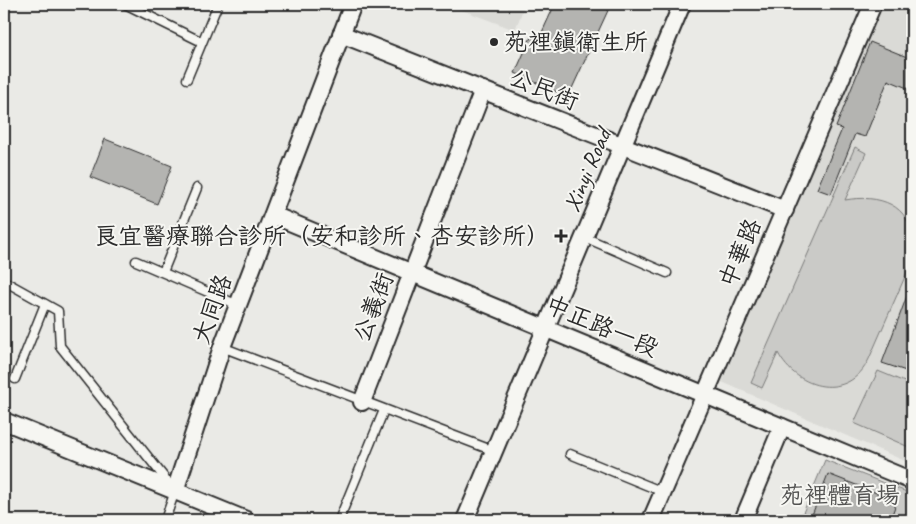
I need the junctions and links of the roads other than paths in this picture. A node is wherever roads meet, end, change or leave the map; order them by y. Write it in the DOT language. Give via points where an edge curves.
graph roads {
  1 [pos="126,4"];
  2 [pos="218,4"];
  3 [pos="352,4"];
  4 [pos="682,4"];
  5 [pos="874,4"];
  6 [pos="341,34"];
  7 [pos="202,42"];
  8 [pos="187,79"];
  9 [pos="483,90"];
  10 [pos="623,146"];
  11 [pos="197,188"];
  12 [pos="784,210"];
  13 [pos="273,216"];
  14 [pos="584,237"];
  15 [pos="136,261"];
  16 [pos="163,272"];
  17 [pos="412,273"];
  18 [pos="667,273"];
  19 [pos="4,281"];
  20 [pos="45,304"];
  21 [pos="238,305"];
  22 [pos="546,329"];
  23 [pos="222,347"];
  24 [pos="15,379"];
  25 [pos="705,395"];
  26 [pos="362,402"];
  27 [pos="384,410"];
  28 [pos="4,422"];
  29 [pos="782,427"];
  30 [pos="494,452"];
  31 [pos="570,454"];
  32 [pos="912,481"];
  33 [pos="175,491"];
  34 [pos="663,492"];
  35 [pos="165,520"];
  36 [pos="246,520"];
  37 [pos="339,520"];
  38 [pos="465,520"];
  39 [pos="651,520"];
  40 [pos="743,520"];
  1 -- 7 [label="lane"];
  2 -- 7 [label="lane"];
  3 -- 6 [label="street, 大同路"];
  4 -- 10 [label="street, Xinyi Road"];
  5 -- 12 [label="street, 中華路"];
  6 -- 9 [label="street, 公民街"];
  6 -- 13 [label="street, 大同路"];
  7 -- 8 [label="lane"];
  9 -- 10 [label="street, 公民街"];
  9 -- 17 [label="street, 公義街"];
  10 -- 12 [label="street, 公民街"];
  10 -- 14 [label="street, Xinyi Road"];
  11 -- 16 [label="lane"];
  12 -- 25 [label="street, 中華路"];
  13 -- 17 [label="street, 中正路一段"];
  13 -- 21 [label="street, 大同路"];
  14 -- 18 [label="lane"];
  14 -- 22 [label="street, Xinyi Road"];
  15 -- 16 [label="lane"];
  16 -- 21 [label="lane"];
  17 -- 22 [label="street, 中正路一段"];
  17 -- 26 [label="street, 公義街"];
  19 -- 20 [label="lane"];
  20 -- 24 [label="lane"];
  20 -- 33 [label="lane" via="58,311 60,346"];
  21 -- 23 [label="street, 大同路"];
  22 -- 25 [label="street, 中正路一段"];
  22 -- 30 [label="street, Xinyi Road"];
  23 -- 26 [label="lane"];
  23 -- 33 [label="street, 大同路"];
  25 -- 29 [label="street, 中正路一段"];
  25 -- 34 [label="street, 中華路"];
  26 -- 27 [label="lane"];
  27 -- 30 [label="lane"];
  27 -- 37 [label="lane"];
  28 -- 33 [label="street"];
  29 -- 32 [label="street, 中正路一段"];
  29 -- 40 [label="street"];
  30 -- 38 [label="street, Xinyi Road"];
  31 -- 34 [label="lane"];
  33 -- 35 [label="lane, 大同路"];
  33 -- 36 [label="street"];
  34 -- 39 [label="street, 中華路"];
}
